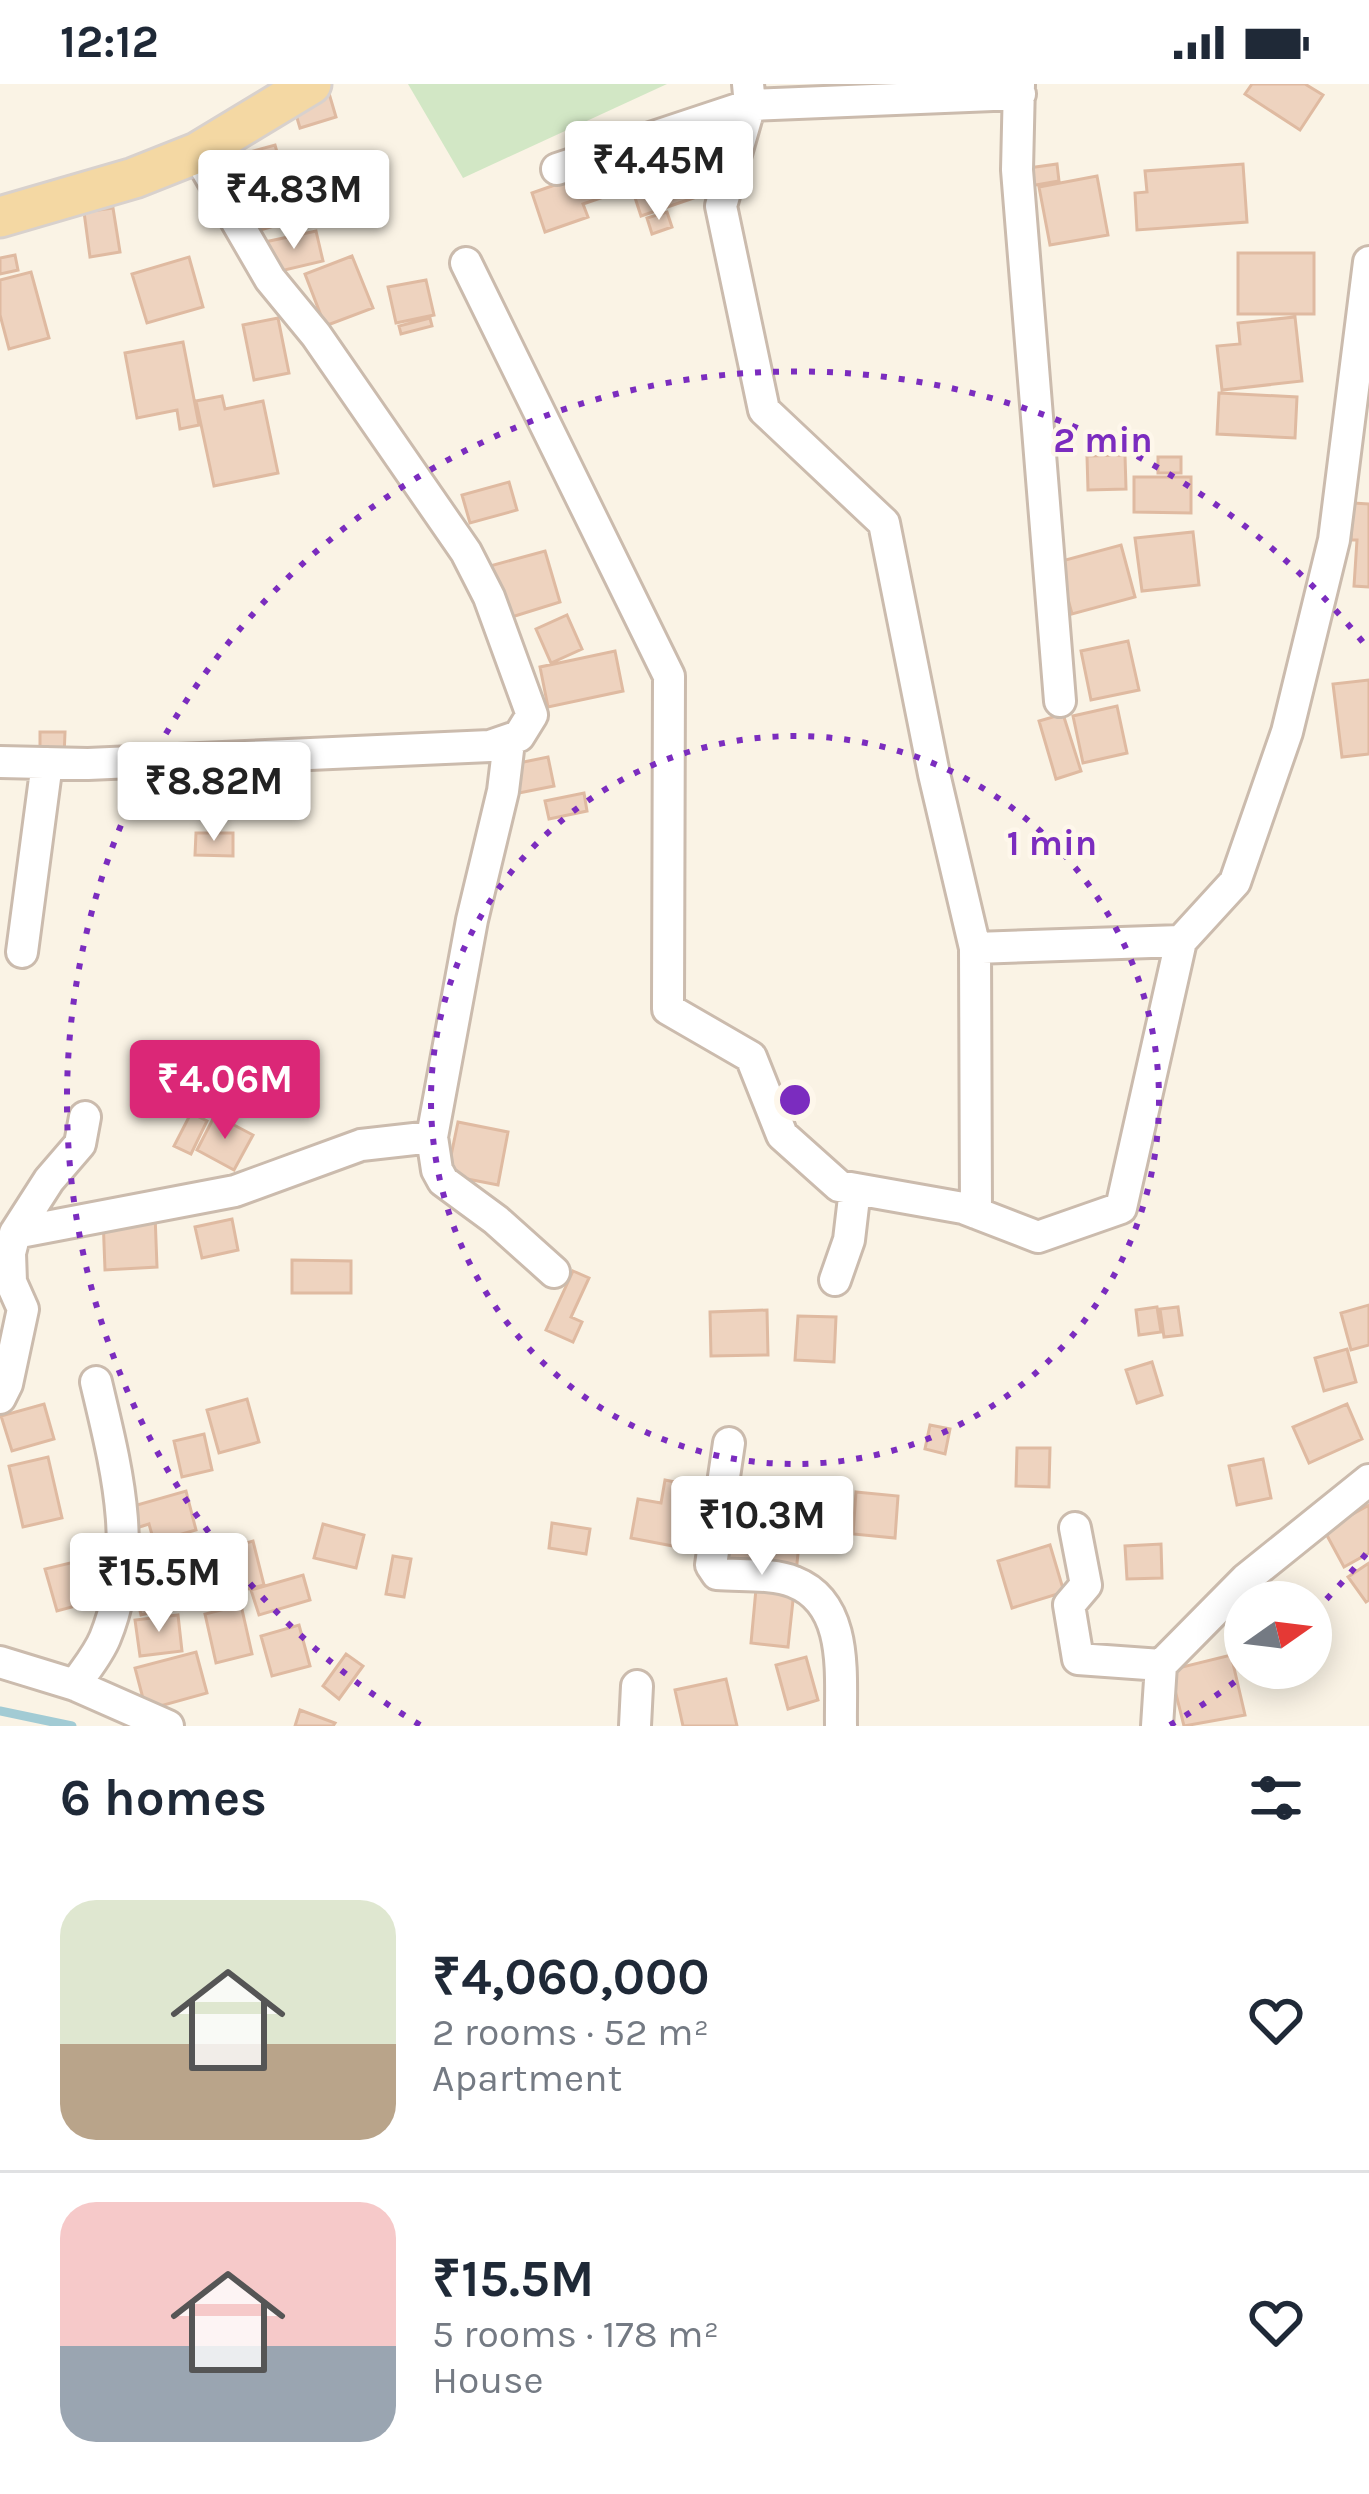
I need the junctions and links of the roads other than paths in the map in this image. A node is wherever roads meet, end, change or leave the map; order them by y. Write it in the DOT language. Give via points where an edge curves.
graph roads {
  1 [pos="310,84"];
  2 [pos="1020,89"];
  3 [pos="749,94"];
  4 [pos="197,153"];
  5 [pos="557,169"];
  6 [pos="0,217"];
  7 [pos="1369,262"];
  8 [pos="466,263"];
  9 [pos="1060,701"];
  10 [pos="508,742"];
  11 [pos="0,762"];
  12 [pos="46,763"];
  13 [pos="1181,941"];
  14 [pos="974,949"];
  15 [pos="22,952"];
  16 [pos="85,1117"];
  17 [pos="432,1137"];
  18 [pos="855,1189"];
  19 [pos="976,1213"];
  20 [pos="15,1233"];
  21 [pos="554,1272"];
  22 [pos="835,1280"];
  23 [pos="96,1382"];
  24 [pos="0,1398"];
  25 [pos="729,1443"];
  26 [pos="1369,1480"];
  27 [pos="1076,1528"];
  28 [pos="0,1661"];
  29 [pos="1161,1666"];
  30 [pos="75,1685"];
  31 [pos="637,1686"];
  32 [pos="168,1726"];
  33 [pos="635,1726"];
  34 [pos="841,1726"];
  35 [pos="1157,1726"];
  1 -- 4 [label="main road"];
  2 -- 3 [label="street"];
  2 -- 9 [label="street" via="1017,170"];
  3 -- 5 [label="street"];
  3 -- 14 [label="street" via="721,206 764,410 884,524"];
  4 -- 6 [label="main road"];
  4 -- 10 [label="street" via="270,279 466,552 531,710 526,728"];
  7 -- 13 [label="street" via="1334,540 1287,732 1235,882"];
  8 -- 18 [label="street" via="669,676 668,1009 751,1057 782,1135 839,1186"];
  10 -- 12 [label="street"];
  10 -- 17 [label="street"];
  11 -- 12 [label="street"];
  12 -- 15 [label="street"];
  13 -- 14 [label="street"];
  13 -- 19 [label="street" via="1121,1208 1038,1237"];
  14 -- 19 [label="street"];
  16 -- 20 [label="street" via="80,1144"];
  17 -- 20 [label="street" via="362,1145 235,1191"];
  17 -- 21 [label="street" via="443,1181"];
  18 -- 19 [label="street"];
  18 -- 22 [label="street"];
  20 -- 24 [label="street" via="10,1282 23,1309"];
  23 -- 30 [label="street" via="125,1532 115,1609"];
  25 -- 34 [label="street" via="711,1564 717,1574 793,1581 827,1607 840,1644"];
  26 -- 29 [label="street" via="1246,1579"];
  27 -- 29 [label="street" via="1086,1586 1069,1605 1078,1659"];
  28 -- 30 [label="street"];
  29 -- 35 [label="street"];
  30 -- 32 [label="street"];
  31 -- 33 [label="street"];
}
